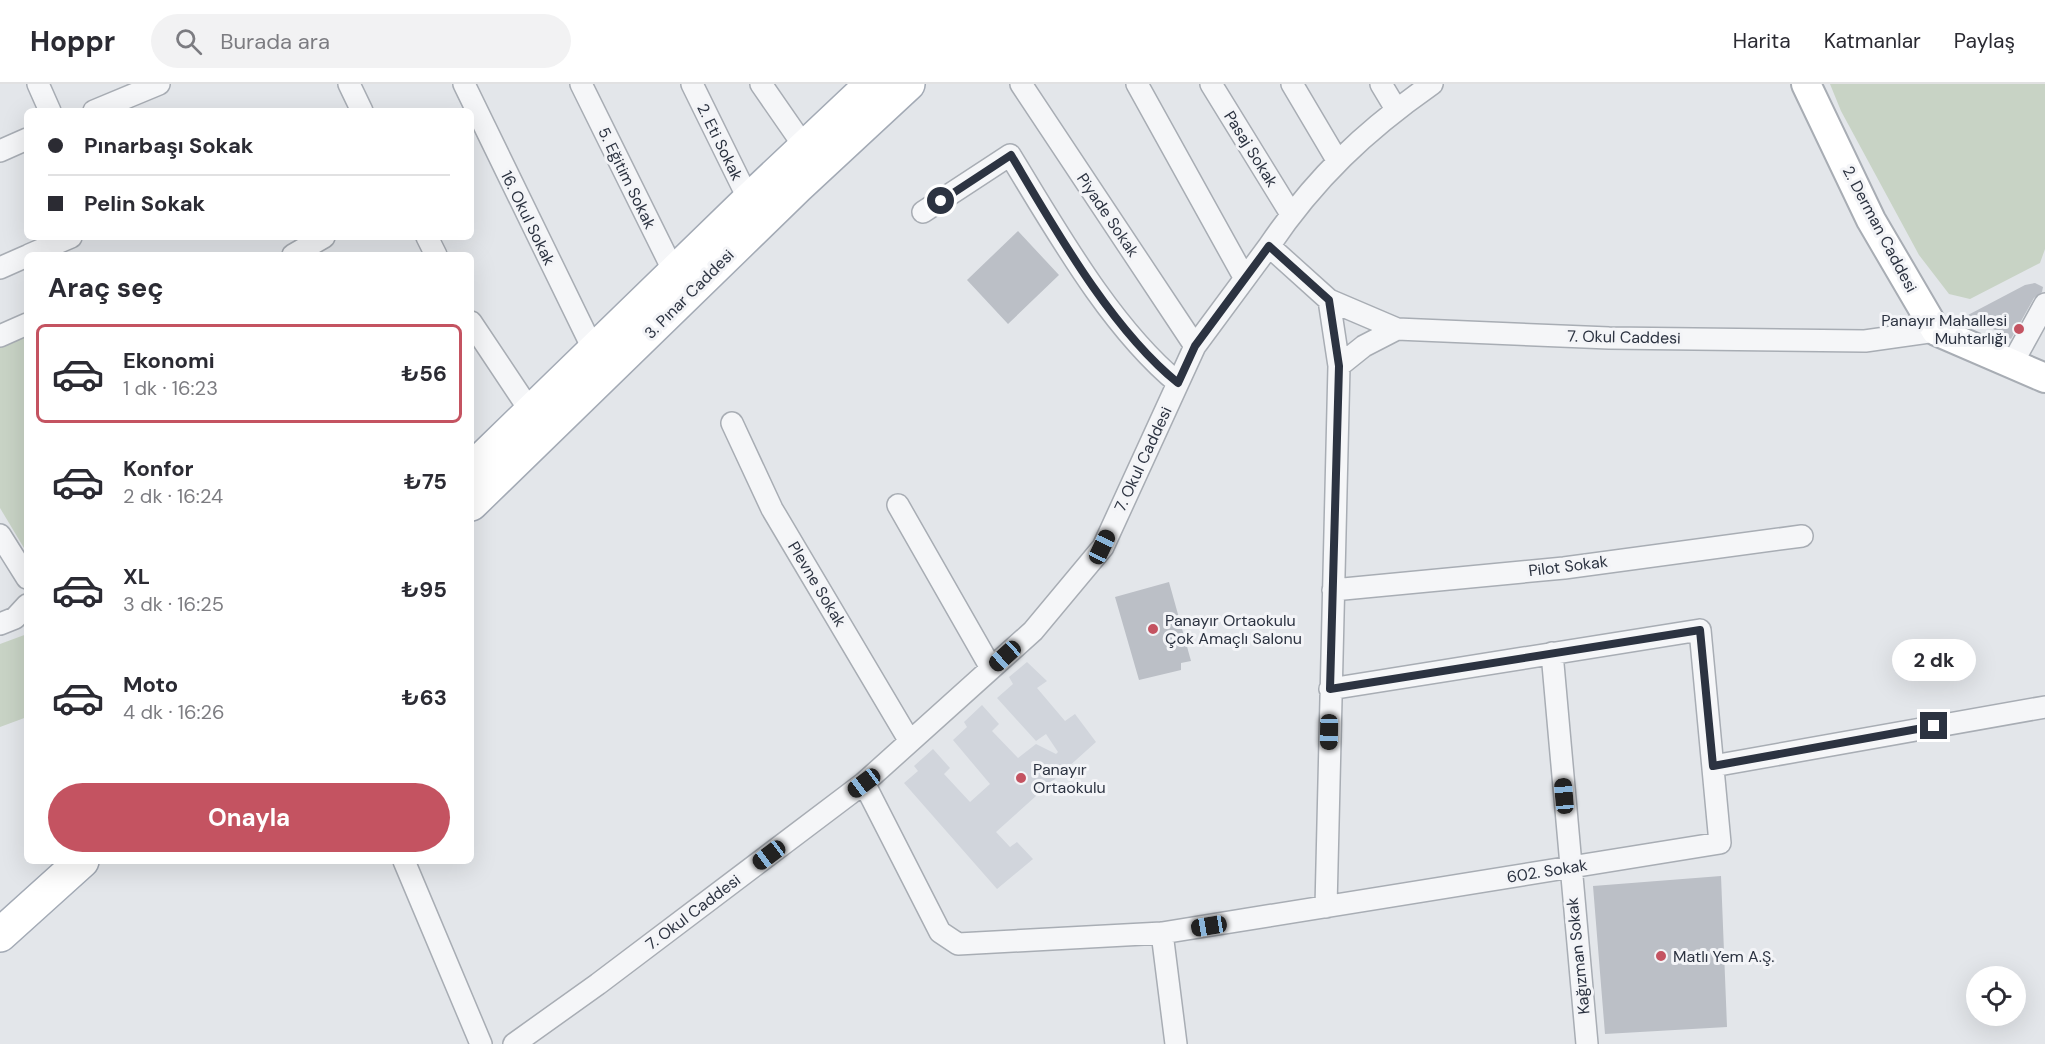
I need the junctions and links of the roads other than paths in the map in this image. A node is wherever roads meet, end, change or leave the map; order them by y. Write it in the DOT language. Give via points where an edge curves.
graph roads {
  1 [pos="38,84"];
  2 [pos="159,84"];
  3 [pos="349,84"];
  4 [pos="464,84"];
  5 [pos="581,84"];
  6 [pos="692,84"];
  7 [pos="761,84"];
  8 [pos="872,84"];
  9 [pos="908,84"];
  10 [pos="1021,84"];
  11 [pos="1137,84"];
  12 [pos="1210,84"];
  13 [pos="1292,84"];
  14 [pos="1382,84"];
  15 [pos="1432,84"];
  16 [pos="1806,84"];
  17 [pos="49,108"];
  18 [pos="101,108"];
  19 [pos="356,108"];
  20 [pos="1396,109"];
  21 [pos="24,140"];
  22 [pos="806,149"];
  23 [pos="0,151"];
  24 [pos="1337,160"];
  25 [pos="749,200"];
  26 [pos="924,212"];
  27 [pos="1291,214"];
  28 [pos="64,240"];
  29 [pos="320,245"];
  30 [pos="1269,246"];
  31 [pos="37,252"];
  32 [pos="301,252"];
  33 [pos="24,258"];
  34 [pos="0,268"];
  35 [pos="674,272"];
  36 [pos="1244,277"];
  37 [pos="1329,300"];
  38 [pos="2045,304"];
  39 [pos="24,325"];
  40 [pos="474,326"];
  41 [pos="1397,329"];
  42 [pos="1936,331"];
  43 [pos="0,336"];
  44 [pos="1195,346"];
  45 [pos="594,351"];
  46 [pos="2013,362"];
  47 [pos="1339,366"];
  48 [pos="2045,378"];
  49 [pos="1178,383"];
  50 [pos="531,412"];
  51 [pos="732,423"];
  52 [pos="474,467"];
  53 [pos="474,501"];
  54 [pos="898,505"];
  55 [pos="0,535"];
  56 [pos="1802,536"];
  57 [pos="24,573"];
  58 [pos="1333,590"];
  59 [pos="24,608"];
  60 [pos="0,624"];
  61 [pos="1552,653"];
  62 [pos="991,668"];
  63 [pos="1330,689"];
  64 [pos="2045,707"];
  65 [pos="909,740"];
  66 [pos="1713,766"];
  67 [pos="864,783"];
  68 [pos="60,864"];
  69 [pos="79,864"];
  70 [pos="405,864"];
  71 [pos="1570,867"];
  72 [pos="1326,907"];
  73 [pos="0,919"];
  74 [pos="1162,933"];
  75 [pos="0,935"];
  76 [pos="481,1044"];
  77 [pos="514,1044"];
  78 [pos="1176,1044"];
  79 [pos="1587,1044"];
  1 -- 17 [label="street"];
  2 -- 18 [label="street"];
  3 -- 19 [label="street"];
  4 -- 45 [label="street, 16. Okul Sokak"];
  5 -- 35 [label="street, 5. Eğitim Sokak"];
  6 -- 25 [label="street, 2. Eti Sokak"];
  7 -- 22 [label="street"];
  8 -- 22 [label="main road"];
  9 -- 53 [label="main road, 3. Pınar Caddesi"];
  10 -- 44 [label="street, Piyade Sokak"];
  11 -- 36 [label="street"];
  12 -- 27 [label="street, Pasaj Sokak"];
  13 -- 24 [label="street"];
  14 -- 20 [label="street"];
  15 -- 20 [label="street"];
  16 -- 42 [label="main road, 2. Derman Caddesi" via="1871,220"];
  20 -- 24 [label="street"];
  21 -- 23 [label="street"];
  22 -- 25 [label="main road"];
  24 -- 27 [label="street"];
  25 -- 35 [label="main road"];
  26 -- 49 [label="street" via="1011,155 1074,258 1154,363"];
  27 -- 30 [label="street"];
  28 -- 31 [label="street"];
  29 -- 32 [label="street"];
  30 -- 36 [label="street, 7. Okul Caddesi"];
  30 -- 37 [label="street, 7. Okul Caddesi"];
  33 -- 34 [label="street"];
  35 -- 45 [label="main road"];
  36 -- 44 [label="street, 7. Okul Caddesi"];
  37 -- 41 [label="street, 7. Okul Caddesi"];
  37 -- 47 [label="street"];
  38 -- 46 [label="street"];
  39 -- 43 [label="street"];
  40 -- 50 [label="street"];
  41 -- 42 [label="street, 7. Okul Caddesi" via="1609,338 1865,341"];
  41 -- 47 [label="street" via="1364,346"];
  42 -- 46 [label="main road"];
  44 -- 49 [label="street, 7. Okul Caddesi"];
  45 -- 50 [label="main road"];
  46 -- 48 [label="main road"];
  47 -- 58 [label="street"];
  49 -- 62 [label="street, 7. Okul Caddesi" via="1102,547 1034,631"];
  50 -- 52 [label="main road"];
  51 -- 65 [label="street, Plevne Sokak" via="772,509"];
  54 -- 62 [label="street"];
  55 -- 57 [label="street"];
  56 -- 58 [label="street, Pilot Sokak" via="1564,568"];
  58 -- 63 [label="street"];
  59 -- 60 [label="street" via="15,618"];
  61 -- 63 [label="street"];
  61 -- 66 [label="street, 602. Sokak" via="1700,630"];
  61 -- 71 [label="street, Kağızman Sokak"];
  62 -- 65 [label="street, 7. Okul Caddesi"];
  63 -- 72 [label="street"];
  64 -- 66 [label="street"];
  65 -- 67 [label="street, 7. Okul Caddesi"];
  66 -- 71 [label="street, 602. Sokak" via="1720,843"];
  67 -- 74 [label="street, 602. Sokak" via="940,932 958,944"];
  67 -- 77 [label="street, 7. Okul Caddesi"];
  68 -- 73 [label="main road"];
  69 -- 75 [label="main road"];
  70 -- 76 [label="street"];
  71 -- 72 [label="street, 602. Sokak"];
  71 -- 79 [label="street, Kağızman Sokak"];
  72 -- 74 [label="street, 602. Sokak"];
  74 -- 78 [label="street"];
}
